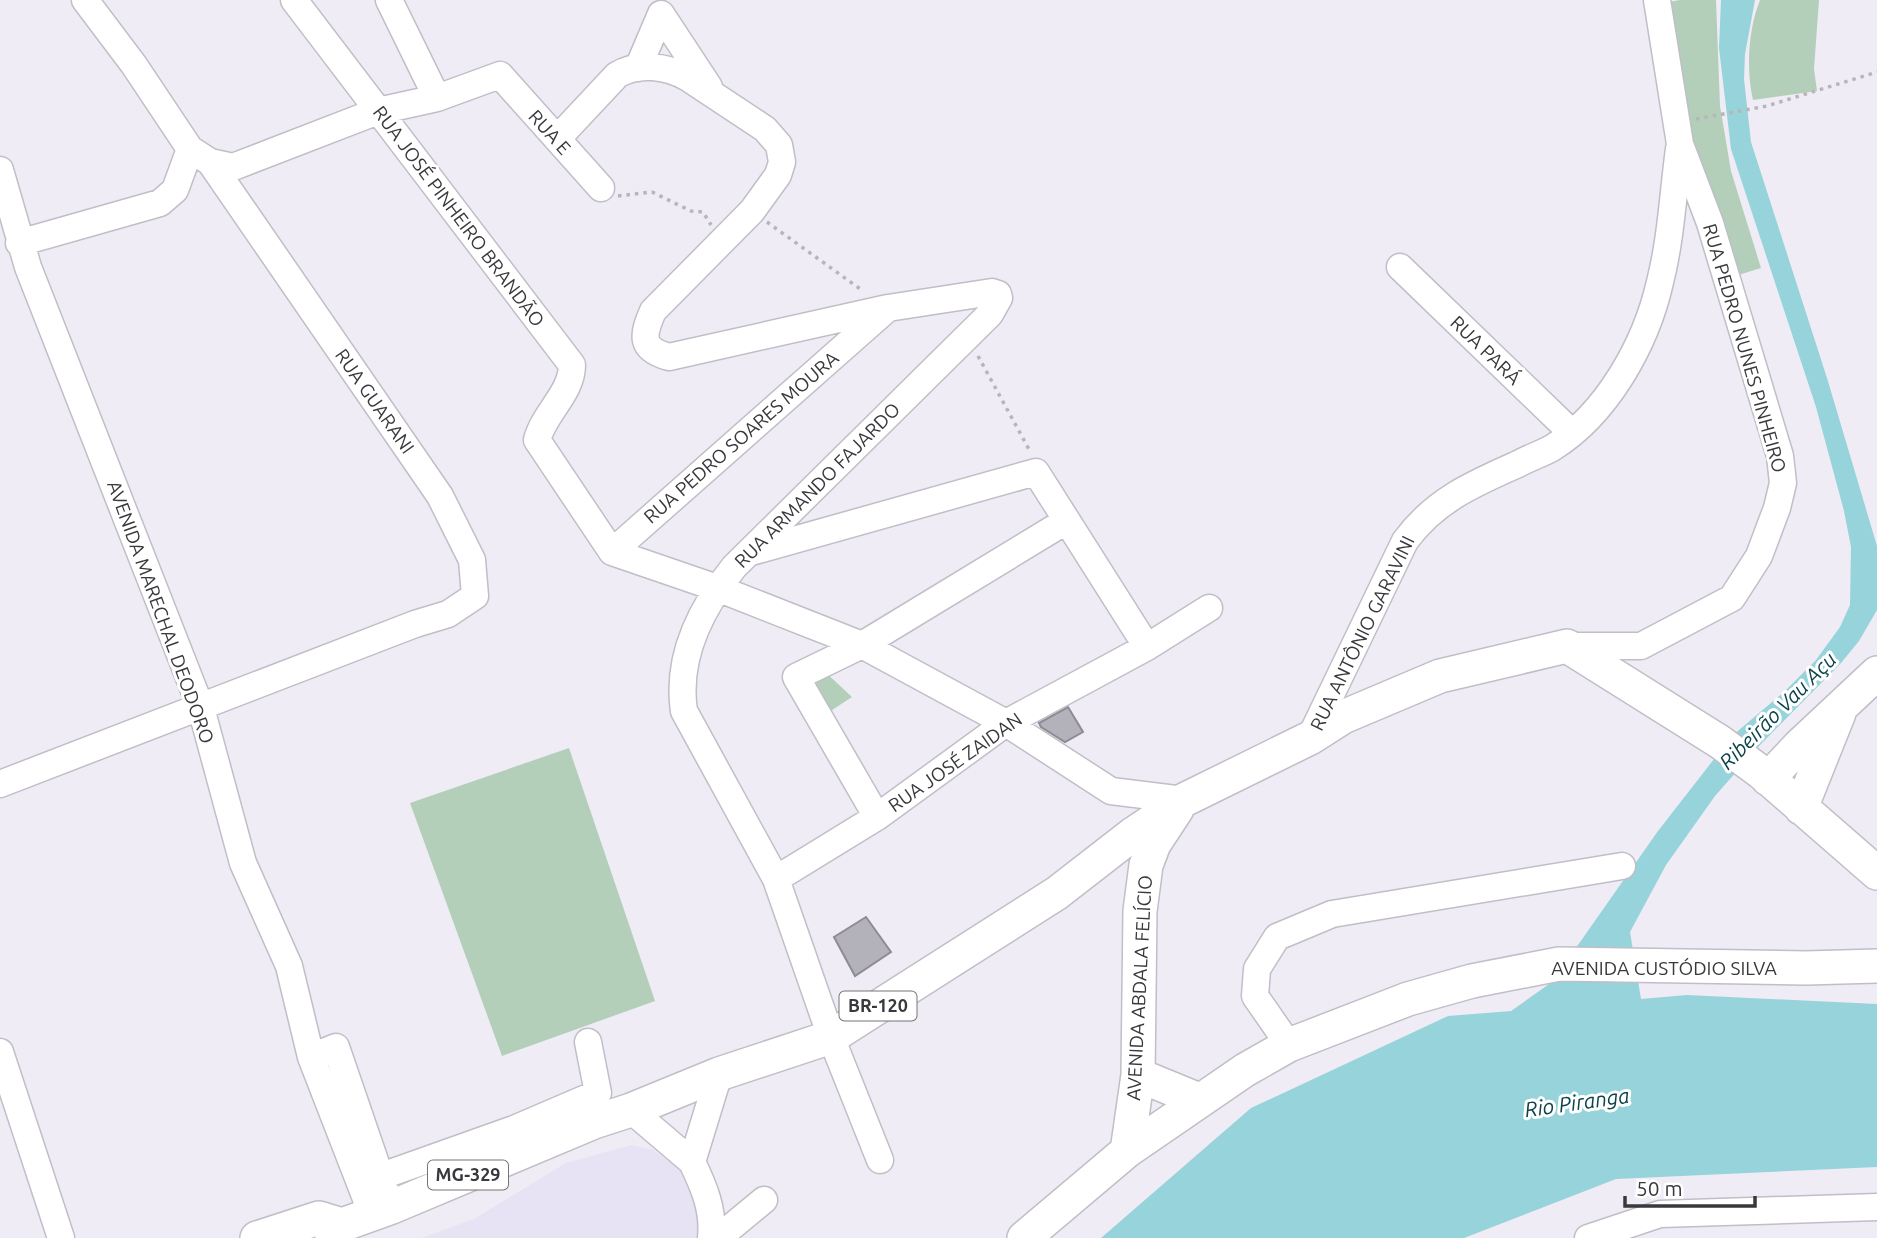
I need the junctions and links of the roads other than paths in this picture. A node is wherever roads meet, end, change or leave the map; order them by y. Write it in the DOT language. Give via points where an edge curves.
graph roads {
  1 [pos="85,0"];
  2 [pos="294,0"];
  3 [pos="389,0"];
  4 [pos="1657,0"];
  5 [pos="658,7"];
  6 [pos="638,68"];
  7 [pos="716,96"];
  8 [pos="437,98"];
  9 [pos="378,111"];
  10 [pos="557,139"];
  11 [pos="1679,144"];
  12 [pos="200,156"];
  13 [pos="0,170"];
  14 [pos="601,188"];
  15 [pos="19,243"];
  16 [pos="1400,267"];
  17 [pos="888,308"];
  18 [pos="1572,433"];
  19 [pos="1066,521"];
  20 [pos="749,552"];
  21 [pos="622,555"];
  22 [pos="717,588"];
  23 [pos="1209,608"];
  24 [pos="862,645"];
  25 [pos="1567,646"];
  26 [pos="1147,647"];
  27 [pos="1877,673"];
  28 [pos="201,708"];
  29 [pos="1840,709"];
  30 [pos="1006,723"];
  31 [pos="1310,737"];
  32 [pos="1765,776"];
  33 [pos="0,785"];
  34 [pos="1184,800"];
  35 [pos="1801,808"];
  36 [pos="877,817"];
  37 [pos="1622,866"];
  38 [pos="1877,873"];
  39 [pos="776,879"];
  40 [pos="1877,966"];
  41 [pos="831,1037"];
  42 [pos="588,1042"];
  43 [pos="1278,1050"];
  44 [pos="0,1052"];
  45 [pos="311,1057"];
  46 [pos="719,1074"];
  47 [pos="1138,1076"];
  48 [pos="1204,1096"];
  49 [pos="631,1110"];
  50 [pos="594,1122"];
  51 [pos="1126,1151"];
  52 [pos="880,1160"];
  53 [pos="692,1162"];
  54 [pos="379,1177"];
  55 [pos="764,1200"];
  56 [pos="709,1201"];
  57 [pos="1877,1207"];
  58 [pos="360,1221"];
  59 [pos="61,1238"];
  60 [pos="257,1238"];
  61 [pos="695,1238"];
  62 [pos="711,1238"];
  63 [pos="718,1238"];
  64 [pos="1024,1238"];
  65 [pos="1588,1238"];
  1 -- 12 [label="street"];
  2 -- 9 [label="street, RUA JOSÉ PINHEIRO BRANDÃO"];
  3 -- 8 [label="street"];
  4 -- 11 [label="street, RUA PEDRO NUNES PINHEIRO"];
  5 -- 6 [label="street"];
  5 -- 7 [label="street"];
  6 -- 7 [label="street" via="677,72"];
  6 -- 10 [label="street" via="617,75"];
  7 -- 17 [label="street, RUA ARMANDO FAJARDO" via="765,129 779,145 782,162 752,211 653,311 645,341 654,353 669,357"];
  8 -- 9 [label="street"];
  8 -- 10 [label="street, RUA E" via="500,75"];
  9 -- 12 [label="street" via="233,167"];
  9 -- 21 [label="street, RUA JOSÉ PINHEIRO BRANDÃO" via="572,365 572,377 540,427 537,440"];
  10 -- 14 [label="street, RUA E"];
  11 -- 18 [label="street, RUA ANTÔNIO GARAVINI" via="1660,282 1640,339 1618,383"];
  11 -- 25 [label="street, RUA PEDRO NUNES PINHEIRO" via="1710,223 1780,456 1783,483 1759,556 1732,598 1641,646"];
  12 -- 15 [label="street" via="160,203"];
  12 -- 28 [label="street, RUA GUARANI" via="440,496 472,560 475,596 448,614"];
  13 -- 15 [label="street, AVENIDA MARECHAL DEODORO"];
  15 -- 28 [label="street, AVENIDA MARECHAL DEODORO"];
  16 -- 18 [label="street, RUA PARÁ"];
  17 -- 20 [label="street, RUA ARMANDO FAJARDO" via="992,292 999,298 968,337"];
  17 -- 21 [label="street, RUA PEDRO SOARES MOURA"];
  18 -- 31 [label="street, RUA ANTÔNIO GARAVINI" via="1551,449 1468,486 1420,521 1405,541"];
  19 -- 20 [label="street" via="1035,472"];
  19 -- 24 [label="street"];
  19 -- 26 [label="street"];
  20 -- 22 [label="street, RUA ARMANDO FAJARDO"];
  21 -- 22 [label="street"];
  22 -- 24 [label="street"];
  22 -- 39 [label="street, RUA ARMANDO FAJARDO" via="683,669 684,711"];
  23 -- 26 [label="street, RUA JOSÉ ZAIDAN"];
  24 -- 30 [label="street"];
  24 -- 36 [label="street" via="796,677"];
  25 -- 31 [label="main road, AVENIDA ABDALA FELÍCIO" via="1440,676 1343,717"];
  25 -- 32 [label="main road" via="1720,742"];
  26 -- 30 [label="street, RUA JOSÉ ZAIDAN"];
  27 -- 29 [label="main road"];
  28 -- 33 [label="street"];
  28 -- 45 [label="street, AVENIDA MARECHAL DEODORO" via="243,863 289,966"];
  29 -- 32 [label="main road"];
  29 -- 35 [label="main road"];
  30 -- 34 [label="street" via="1111,791"];
  30 -- 36 [label="street, RUA JOSÉ ZAIDAN"];
  31 -- 34 [label="main road, AVENIDA ABDALA FELÍCIO"];
  32 -- 35 [label="main road"];
  34 -- 41 [label="main road, BR-120" via="1057,893"];
  34 -- 47 [label="main road, AVENIDA ABDALA FELÍCIO" via="1154,844 1146,865 1140,911"];
  35 -- 38 [label="main road"];
  36 -- 39 [label="street, RUA JOSÉ ZAIDAN"];
  37 -- 43 [label="street" via="1332,914 1277,937 1257,969 1255,996"];
  39 -- 41 [label="street, RUA ARMANDO FAJARDO"];
  40 -- 43 [label="main road, AVENIDA CUSTÓDIO SILVA" via="1559,964 1408,999"];
  41 -- 46 [label="main road, BR-120"];
  41 -- 52 [label="street, RUA ARMANDO FAJARDO"];
  42 -- 54 [label="street" via="598,1093 514,1129"];
  43 -- 48 [label="main road, AVENIDA CUSTÓDIO SILVA"];
  44 -- 59 [label="street"];
  45 -- 54 [label="street" via="336,1047"];
  45 -- 58 [label="street, AVENIDA MARECHAL DEODORO"];
  46 -- 49 [label="main road, BR-120"];
  46 -- 53 [label="street"];
  47 -- 48 [label="main road"];
  47 -- 51 [label="main road, AVENIDA ABDALA FELÍCIO"];
  48 -- 51 [label="main road, AVENIDA CUSTÓDIO SILVA"];
  49 -- 50 [label="main road, BR-120"];
  49 -- 53 [label="street"];
  50 -- 58 [label="main road, MG-329"];
  51 -- 64 [label="main road, AVENIDA CUSTÓDIO SILVA"];
  53 -- 56 [label="street"];
  54 -- 58 [label="street"];
  55 -- 63 [label="street"];
  56 -- 61 [label="street"];
  56 -- 62 [label="street"];
  57 -- 65 [label="street" via="1660,1214"];
  58 -- 60 [label="main road" via="319,1218"];
}
